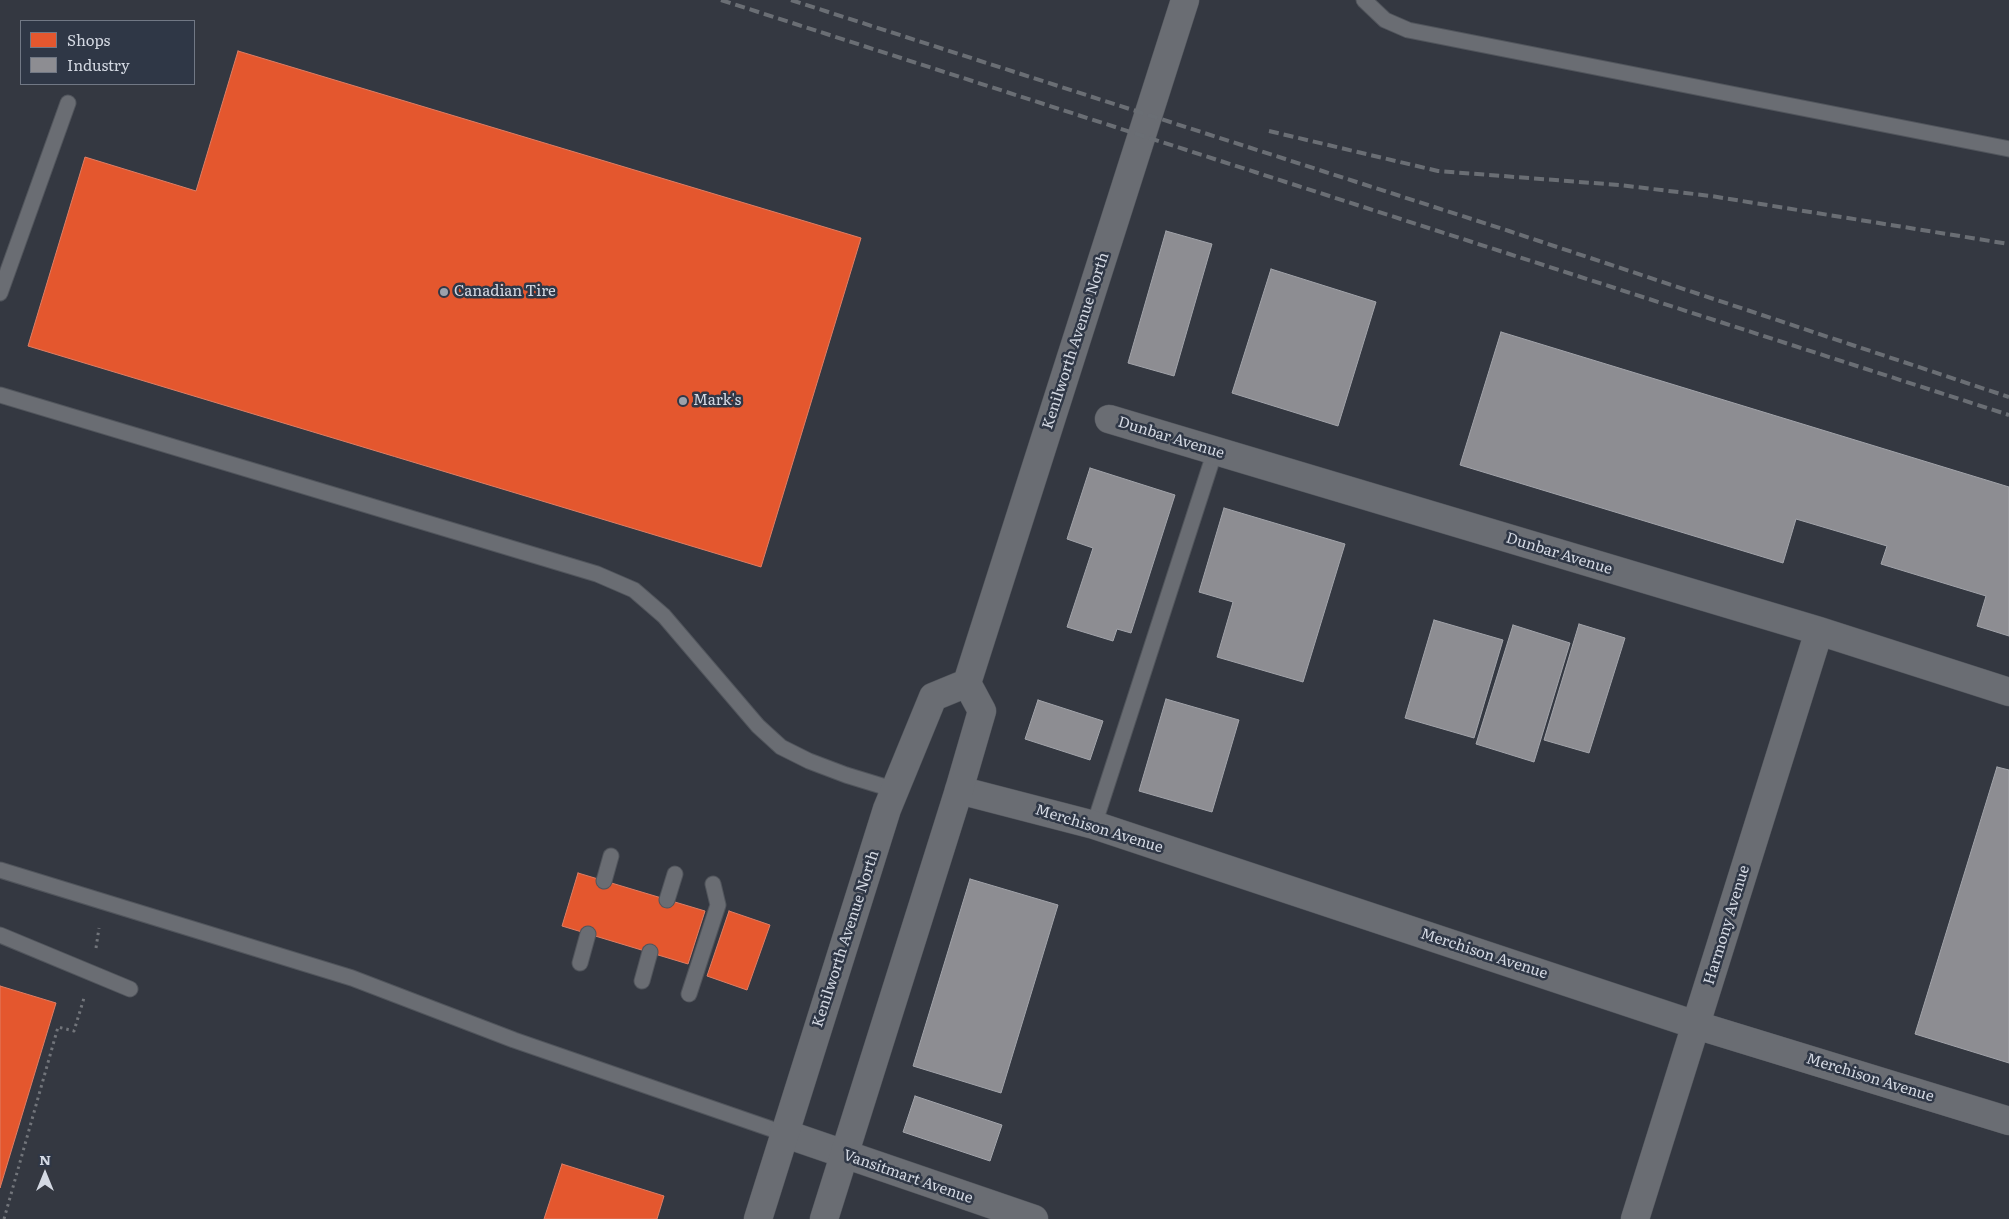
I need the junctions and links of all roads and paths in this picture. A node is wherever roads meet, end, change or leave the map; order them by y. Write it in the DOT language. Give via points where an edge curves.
graph roads {
  1 [pos="1185,0"];
  2 [pos="1364,0"];
  3 [pos="68,103"];
  4 [pos="2009,148"];
  5 [pos="0,294"];
  6 [pos="0,395"];
  7 [pos="1109,419"];
  8 [pos="1215,452"];
  9 [pos="1819,632"];
  10 [pos="967,683"];
  11 [pos="2009,692"];
  12 [pos="895,790"];
  13 [pos="959,790"];
  14 [pos="1094,825"];
  15 [pos="610,856"];
  16 [pos="0,870"];
  17 [pos="675,874"];
  18 [pos="604,881"];
  19 [pos="713,884"];
  20 [pos="667,900"];
  21 [pos="91,925"];
  22 [pos="588,934"];
  23 [pos="0,935"];
  24 [pos="650,952"];
  25 [pos="580,963"];
  26 [pos="92,974"];
  27 [pos="642,981"];
  28 [pos="130,989"];
  29 [pos="689,994"];
  30 [pos="1696,1024"];
  31 [pos="2009,1120"];
  32 [pos="783,1133"];
  33 [pos="842,1155"];
  34 [pos="4,1219"];
  35 [pos="758,1219"];
  36 [pos="824,1219"];
  37 [pos="1034,1219"];
  38 [pos="1635,1219"];
  1 -- 10 [label="street, Kenilworth Avenue North"];
  2 -- 4 [label="lane" via="1385,20 1408,30"];
  3 -- 5 [label="lane"];
  6 -- 12 [label="lane" via="597,574 634,590 664,616 758,726 781,747 836,771"];
  7 -- 8 [label="street, Dunbar Avenue"];
  8 -- 9 [label="street, Dunbar Avenue"];
  8 -- 14 [label="lane"];
  9 -- 11 [label="street, Dunbar Avenue"];
  9 -- 30 [label="street, Harmony Avenue"];
  10 -- 12 [label="street, Kenilworth Avenue North" via="933,698"];
  10 -- 13 [label="street" via="982,711"];
  12 -- 32 [label="street, Kenilworth Avenue North"];
  13 -- 14 [label="street, Merchison Avenue"];
  13 -- 33 [label="street"];
  14 -- 30 [label="street, Merchison Avenue"];
  15 -- 18 [label="lane"];
  16 -- 32 [label="lane" via="352,978 514,1040"];
  17 -- 20 [label="lane"];
  19 -- 29 [label="lane" via="718,905"];
  21 -- 26 [label="path" via="100,928"];
  22 -- 25 [label="lane"];
  23 -- 26 [label="lane"];
  24 -- 27 [label="lane"];
  26 -- 28 [label="lane"];
  26 -- 34 [label="path" via="74,1031 58,1027"];
  30 -- 31 [label="street, Merchison Avenue"];
  30 -- 38 [label="street, Harmony Avenue"];
  32 -- 33 [label="street, Vansitmart Avenue"];
  32 -- 35 [label="street, Kenilworth Avenue North"];
  33 -- 36 [label="street"];
  33 -- 37 [label="street, Vansitmart Avenue"];
}
